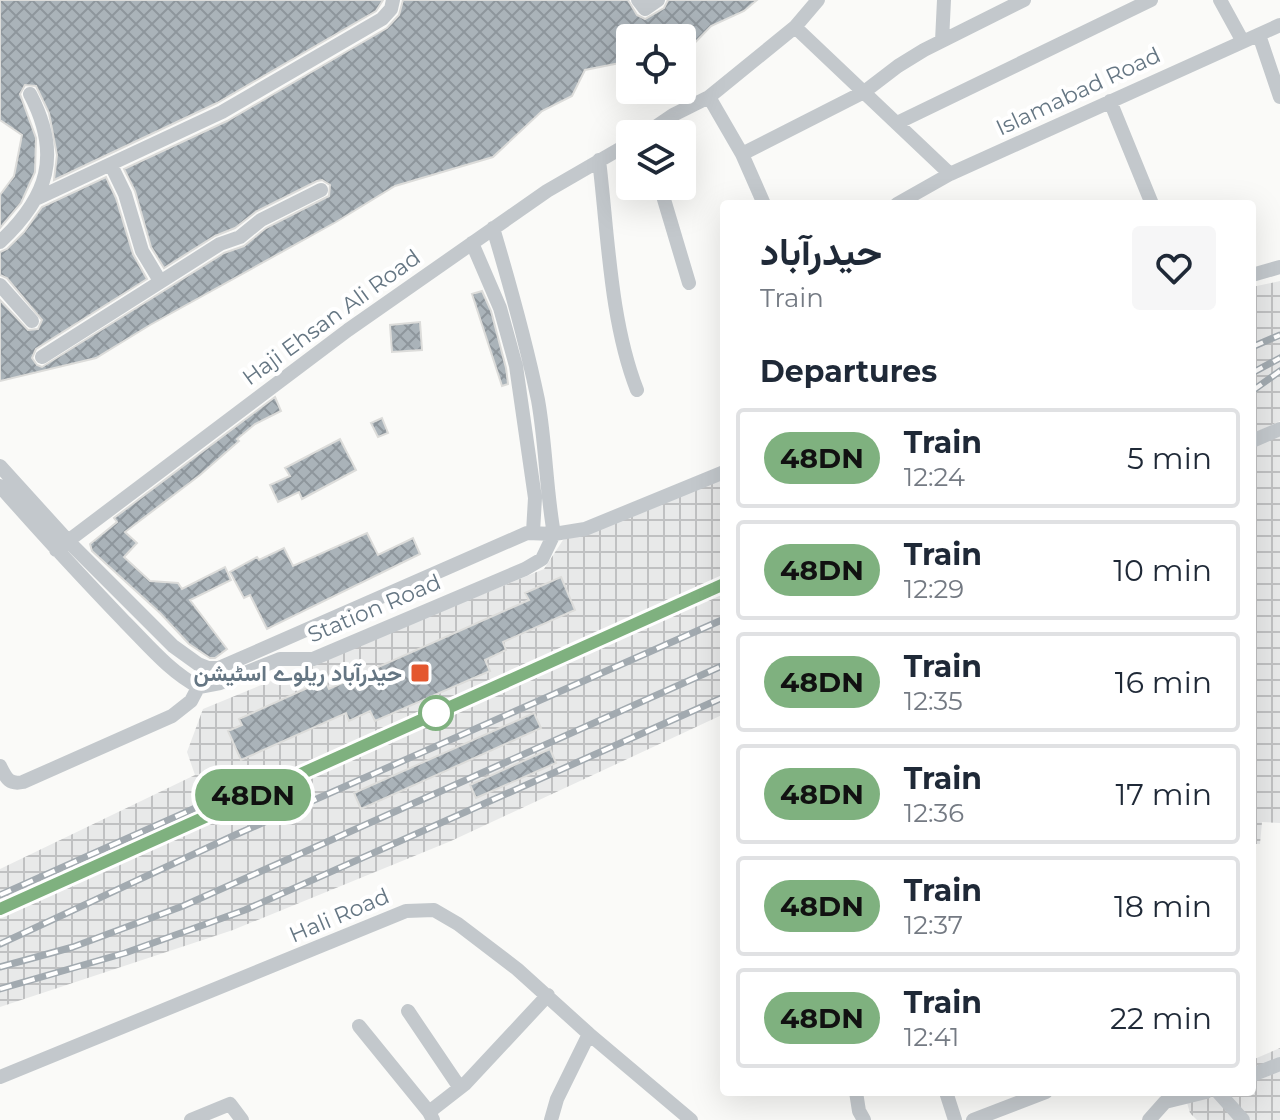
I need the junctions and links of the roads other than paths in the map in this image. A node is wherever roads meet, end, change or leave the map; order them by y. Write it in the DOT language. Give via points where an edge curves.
graph roads {
  1 [pos="393,0"];
  2 [pos="638,0"];
  3 [pos="658,0"];
  4 [pos="818,0"];
  5 [pos="944,0"];
  6 [pos="1024,0"];
  7 [pos="1151,0"];
  8 [pos="1220,0"];
  9 [pos="1280,25"];
  10 [pos="795,27"];
  11 [pos="1259,35"];
  12 [pos="1242,40"];
  13 [pos="942,41"];
  14 [pos="864,92"];
  15 [pos="30,94"];
  16 [pos="709,97"];
  17 [pos="1280,97"];
  18 [pos="1110,101"];
  19 [pos="666,120"];
  20 [pos="897,123"];
  21 [pos="616,151"];
  22 [pos="742,154"];
  23 [pos="599,160"];
  24 [pos="111,165"];
  25 [pos="950,174"];
  26 [pos="321,190"];
  27 [pos="38,198"];
  28 [pos="664,200"];
  29 [pos="762,200"];
  30 [pos="904,200"];
  31 [pos="1150,200"];
  32 [pos="493,228"];
  33 [pos="0,242"];
  34 [pos="472,243"];
  35 [pos="1280,267"];
  36 [pos="1256,274"];
  37 [pos="160,281"];
  38 [pos="689,283"];
  39 [pos="0,285"];
  40 [pos="32,321"];
  41 [pos="42,357"];
  42 [pos="637,390"];
  43 [pos="1280,429"];
  44 [pos="1256,439"];
  45 [pos="0,466"];
  46 [pos="720,474"];
  47 [pos="0,486"];
  48 [pos="533,532"];
  49 [pos="554,534"];
  50 [pos="62,546"];
  51 [pos="208,668"];
  52 [pos="199,687"];
  53 [pos="0,766"];
  54 [pos="548,995"];
  55 [pos="408,1011"];
  56 [pos="359,1026"];
  57 [pos="589,1034"];
  58 [pos="1280,1064"];
  59 [pos="1256,1073"];
  60 [pos="0,1077"];
  61 [pos="460,1088"];
  62 [pos="857,1096"];
  63 [pos="947,1096"];
  64 [pos="1036,1096"];
  65 [pos="1222,1096"];
  66 [pos="1164,1097"];
  67 [pos="431,1116"];
  68 [pos="191,1120"];
  69 [pos="242,1120"];
  70 [pos="551,1120"];
  71 [pos="691,1120"];
  72 [pos="864,1120"];
  73 [pos="955,1120"];
  74 [pos="973,1120"];
  75 [pos="1149,1120"];
  76 [pos="1243,1120"];
  1 -- 24 [label="street" via="382,19 222,112"];
  2 -- 3 [label="street" via="645,9"];
  4 -- 10 [label="street"];
  5 -- 13 [label="street"];
  6 -- 13 [label="street"];
  7 -- 20 [label="street"];
  8 -- 12 [label="street"];
  9 -- 11 [label="street, Islamabad Road"];
  10 -- 14 [label="street"];
  10 -- 16 [label="street"];
  11 -- 12 [label="street, Islamabad Road"];
  11 -- 17 [label="street"];
  12 -- 18 [label="street, Islamabad Road"];
  13 -- 14 [label="street"];
  14 -- 20 [label="street"];
  14 -- 22 [label="street"];
  15 -- 27 [label="street" via="47,148"];
  16 -- 19 [label="street"];
  16 -- 22 [label="street"];
  18 -- 25 [label="street, Islamabad Road"];
  18 -- 31 [label="street"];
  20 -- 25 [label="street"];
  21 -- 23 [label="street, Haji Ehsan Ali Road"];
  22 -- 29 [label="street"];
  23 -- 32 [label="street, Haji Ehsan Ali Road"];
  23 -- 42 [label="street" via="616,300"];
  24 -- 27 [label="street"];
  24 -- 37 [label="street" via="142,251"];
  25 -- 30 [label="street, Islamabad Road"];
  26 -- 37 [label="street"];
  27 -- 33 [label="street"];
  28 -- 38 [label="street"];
  32 -- 34 [label="street, Haji Ehsan Ali Road"];
  32 -- 49 [label="street" via="538,402"];
  34 -- 48 [label="street" via="500,308 516,366 535,498"];
  34 -- 50 [label="street, Haji Ehsan Ali Road" via="285,376"];
  35 -- 36 [label="street"];
  37 -- 41 [label="street"];
  39 -- 40 [label="street"];
  43 -- 44 [label="street"];
  45 -- 50 [label="street"];
  46 -- 49 [label="street" via="585,529"];
  47 -- 50 [label="street"];
  48 -- 49 [label="street"];
  48 -- 51 [label="street, Station Road" via="219,668"];
  49 -- 52 [label="street, Station Road" via="542,559 525,569 313,659 280,659"];
  50 -- 51 [label="street" via="173,646"];
  50 -- 52 [label="street" via="162,659"];
  51 -- 52 [label="street"];
  52 -- 53 [label="street" via="172,716 23,782 8,781"];
  54 -- 57 [label="street, Hali Road"];
  54 -- 60 [label="street, Hali Road" via="458,924 434,910 406,911"];
  54 -- 61 [label="street"];
  55 -- 61 [label="street"];
  56 -- 67 [label="street"];
  57 -- 70 [label="street"];
  57 -- 71 [label="street, Hali Road"];
  58 -- 59 [label="street"];
  61 -- 67 [label="street"];
  62 -- 72 [label="street"];
  63 -- 73 [label="street"];
  64 -- 74 [label="street"];
  65 -- 76 [label="street"];
  66 -- 75 [label="street"];
  68 -- 69 [label="street" via="230,1104"];
}
